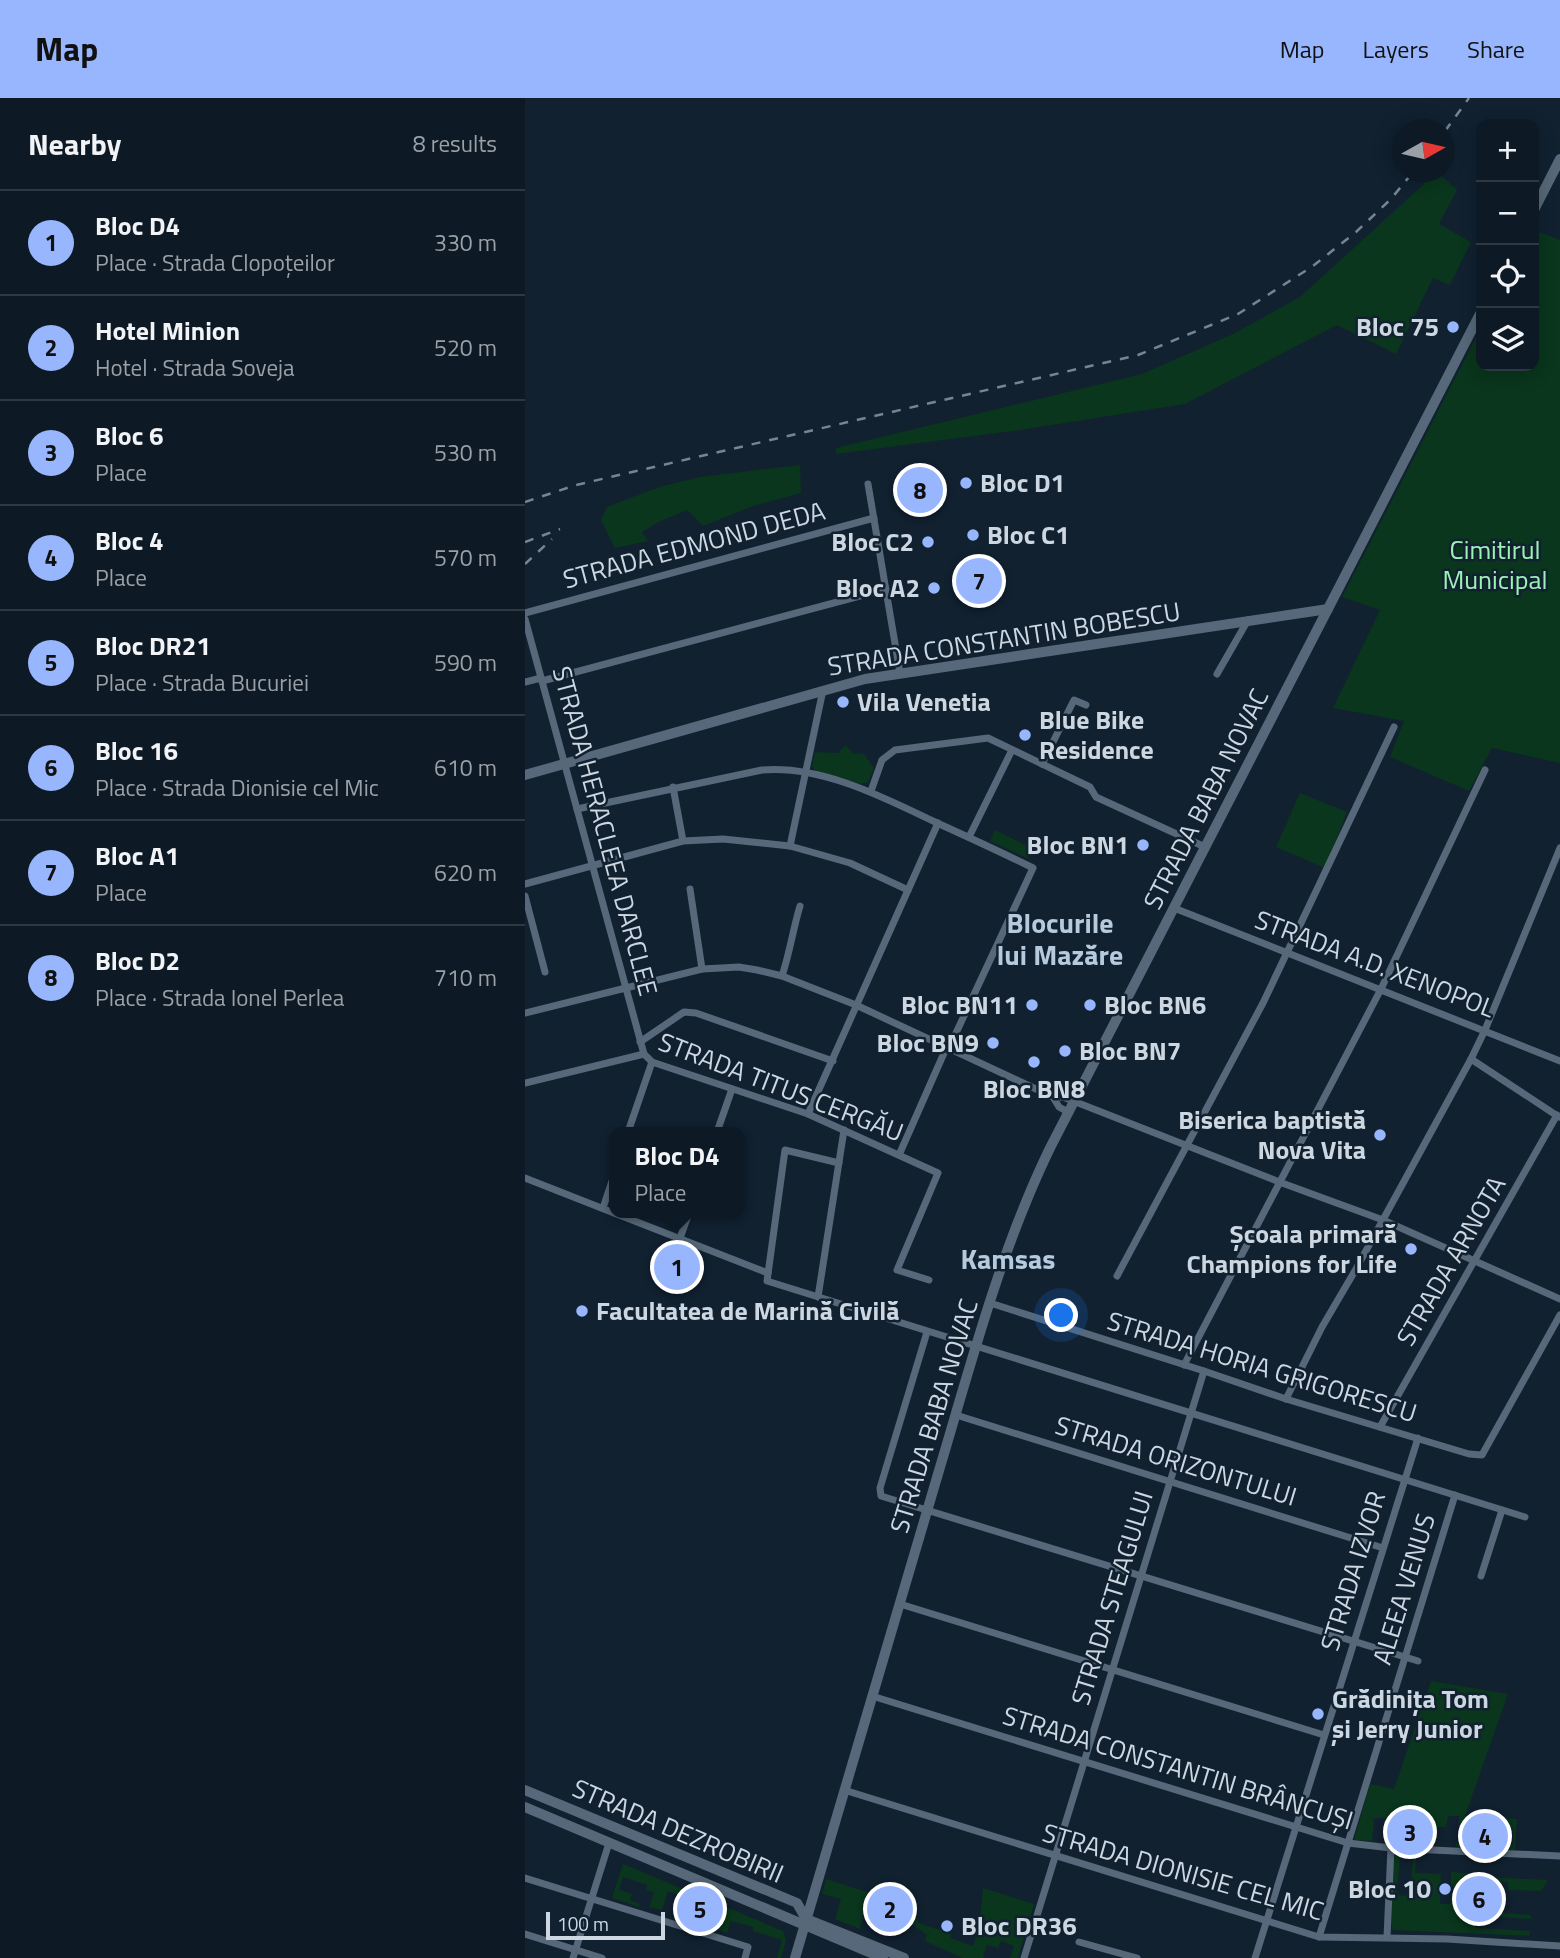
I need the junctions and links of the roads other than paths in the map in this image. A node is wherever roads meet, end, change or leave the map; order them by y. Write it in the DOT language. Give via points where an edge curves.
graph roads {
  1 [pos="1560,159"];
  2 [pos="1539,200"];
  3 [pos="1476,322"];
  4 [pos="868,484"];
  5 [pos="874,518"];
  6 [pos="886,589"];
  7 [pos="1328,608"];
  8 [pos="525,612"];
  9 [pos="525,620"];
  10 [pos="1249,620"];
  11 [pos="900,673"];
  12 [pos="1217,674"];
  13 [pos="541,680"];
  14 [pos="525,682"];
  15 [pos="823,690"];
  16 [pos="1086,705"];
  17 [pos="1394,727"];
  18 [pos="1012,750"];
  19 [pos="1042,764"];
  20 [pos="565,765"];
  21 [pos="1485,770"];
  22 [pos="806,773"];
  23 [pos="525,775"];
  24 [pos="673,788"];
  25 [pos="871,792"];
  26 [pos="577,809"];
  27 [pos="938,823"];
  28 [pos="969,837"];
  29 [pos="683,841"];
  30 [pos="790,846"];
  31 [pos="1205,847"];
  32 [pos="1560,848"];
  33 [pos="592,866"];
  34 [pos="525,884"];
  35 [pos="690,889"];
  36 [pos="908,890"];
  37 [pos="525,896"];
  38 [pos="800,906"];
  39 [pos="1174,908"];
  40 [pos="1287,952"];
  41 [pos="702,969"];
  42 [pos="545,972"];
  43 [pos="782,976"];
  44 [pos="626,987"];
  45 [pos="1381,989"];
  46 [pos="856,1005"];
  47 [pos="525,1013"];
  48 [pos="1485,1030"];
  49 [pos="640,1042"];
  50 [pos="949,1048"];
  51 [pos="644,1054"];
  52 [pos="1559,1058"];
  53 [pos="1471,1059"];
  54 [pos="832,1061"];
  55 [pos="652,1062"];
  56 [pos="525,1083"];
  57 [pos="732,1089"];
  58 [pos="1053,1097"];
  59 [pos="1074,1101"];
  60 [pos="1068,1112"];
  61 [pos="808,1114"];
  62 [pos="1559,1116"];
  63 [pos="630,1127"];
  64 [pos="719,1127"];
  65 [pos="844,1130"];
  66 [pos="1187,1146"];
  67 [pos="899,1155"];
  68 [pos="839,1163"];
  69 [pos="525,1178"];
  70 [pos="1282,1182"];
  71 [pos="609,1190"];
  72 [pos="603,1208"];
  73 [pos="609,1211"];
  74 [pos="627,1218"];
  75 [pos="686,1218"];
  76 [pos="1384,1220"];
  77 [pos="680,1238"];
  78 [pos="1476,1260"];
  79 [pos="1117,1276"];
  80 [pos="768,1277"];
  81 [pos="929,1280"];
  82 [pos="818,1297"];
  83 [pos="1560,1299"];
  84 [pos="990,1303"];
  85 [pos="1560,1315"];
  86 [pos="927,1332"];
  87 [pos="977,1348"];
  88 [pos="1184,1365"];
  89 [pos="1204,1371"];
  90 [pos="1286,1399"];
  91 [pos="1191,1414"];
  92 [pos="956,1415"];
  93 [pos="1380,1427"];
  94 [pos="1418,1438"];
  95 [pos="1404,1479"];
  96 [pos="1170,1482"];
  97 [pos="1455,1495"];
  98 [pos="927,1510"];
  99 [pos="1502,1510"];
  100 [pos="1525,1517"];
  101 [pos="1383,1548"];
  102 [pos="1141,1576"];
  103 [pos="1481,1576"];
  104 [pos="900,1604"];
  105 [pos="1354,1642"];
  106 [pos="1405,1657"];
  107 [pos="1418,1661"];
  108 [pos="1112,1669"];
  109 [pos="872,1696"];
  110 [pos="1324,1735"];
  111 [pos="1084,1762"];
  112 [pos="525,1790"];
  113 [pos="844,1790"];
  114 [pos="525,1807"];
  115 [pos="1296,1828"];
  116 [pos="609,1843"];
  117 [pos="1348,1843"];
  118 [pos="1391,1847"];
  119 [pos="1560,1856"];
  120 [pos="1055,1857"];
  121 [pos="525,1878"];
  122 [pos="591,1899"];
  123 [pos="1266,1921"];
  124 [pos="805,1922"];
  125 [pos="525,1934"];
  126 [pos="1319,1937"];
  127 [pos="1387,1937"];
  128 [pos="1079,1942"];
  129 [pos="1560,1946"];
  130 [pos="574,1954"];
  131 [pos="602,1958"];
  132 [pos="745,1958"];
  133 [pos="795,1958"];
  134 [pos="883,1958"];
  135 [pos="904,1958"];
  136 [pos="1024,1958"];
  137 [pos="1137,1958"];
  138 [pos="1255,1958"];
  1 -- 2 [label="main road"];
  3 -- 7 [label="main road, STRADA BABA NOVAC"];
  4 -- 5 [label="street"];
  5 -- 6 [label="street"];
  5 -- 8 [label="street, STRADA EDMOND DEDA"];
  6 -- 11 [label="street"];
  6 -- 13 [label="street"];
  7 -- 10 [label="main road, STRADA CONSTANTIN BOBESCU"];
  7 -- 31 [label="main road, STRADA BABA NOVAC"];
  9 -- 13 [label="street, STRADA HERACLEEA DARCLEE"];
  10 -- 11 [label="main road, STRADA CONSTANTIN BOBESCU"];
  10 -- 12 [label="street"];
  11 -- 15 [label="main road, STRADA CONSTANTIN BOBESCU"];
  13 -- 14 [label="street"];
  13 -- 20 [label="street, STRADA HERACLEEA DARCLEE"];
  15 -- 20 [label="main road, STRADA CONSTANTIN BOBESCU"];
  15 -- 22 [label="street"];
  16 -- 19 [label="street" via="1074,700"];
  17 -- 40 [label="street"];
  18 -- 19 [label="street"];
  18 -- 25 [label="street" via="988,738 895,750 882,760"];
  18 -- 28 [label="street"];
  19 -- 31 [label="street" via="1090,787 1096,797"];
  20 -- 23 [label="main road, STRADA CONSTANTIN BOBESCU"];
  20 -- 26 [label="street, STRADA HERACLEEA DARCLEE"];
  21 -- 45 [label="street"];
  22 -- 24 [label="street" via="762,770"];
  22 -- 25 [label="street"];
  22 -- 30 [label="street"];
  24 -- 26 [label="street"];
  24 -- 29 [label="street"];
  25 -- 27 [label="street"];
  26 -- 33 [label="street, STRADA HERACLEEA DARCLEE"];
  27 -- 28 [label="street"];
  27 -- 36 [label="street"];
  28 -- 50 [label="street" via="1033,867"];
  29 -- 30 [label="street" via="723,839"];
  29 -- 33 [label="street"];
  30 -- 36 [label="street" via="850,863"];
  31 -- 39 [label="main road, STRADA BABA NOVAC"];
  32 -- 48 [label="street"];
  33 -- 34 [label="street"];
  33 -- 44 [label="street, STRADA HERACLEEA DARCLEE"];
  35 -- 41 [label="street"];
  36 -- 46 [label="street"];
  37 -- 42 [label="street"];
  38 -- 43 [label="street"];
  39 -- 40 [label="street, STRADA A.D. XENOPOL"];
  39 -- 59 [label="main road, STRADA BABA NOVAC"];
  40 -- 45 [label="street, STRADA A.D. XENOPOL"];
  40 -- 66 [label="street"];
  41 -- 43 [label="street" via="739,967"];
  41 -- 44 [label="street"];
  43 -- 46 [label="street"];
  44 -- 47 [label="street"];
  44 -- 49 [label="street, STRADA HERACLEEA DARCLEE"];
  45 -- 48 [label="street, STRADA A.D. XENOPOL"];
  45 -- 70 [label="street"];
  46 -- 50 [label="street"];
  46 -- 54 [label="street"];
  48 -- 52 [label="street, STRADA A.D. XENOPOL"];
  48 -- 53 [label="street"];
  49 -- 51 [label="street, STRADA HERACLEEA DARCLEE"];
  49 -- 54 [label="street" via="684,1012 696,1013"];
  50 -- 58 [label="street"];
  50 -- 67 [label="street"];
  51 -- 55 [label="street, STRADA TITUS CERGĂU"];
  51 -- 56 [label="street, STRADA TITUS CERGĂU"];
  53 -- 62 [label="street"];
  53 -- 76 [label="street"];
  54 -- 61 [label="street"];
  55 -- 57 [label="street, STRADA TITUS CERGĂU"];
  55 -- 63 [label="street"];
  57 -- 61 [label="street, STRADA TITUS CERGĂU"];
  57 -- 64 [label="street"];
  58 -- 59 [label="street"];
  58 -- 60 [label="street"];
  59 -- 60 [label="main road, STRADA BABA NOVAC"];
  59 -- 66 [label="street"];
  60 -- 84 [label="main road, STRADA BABA NOVAC" via="1022,1210"];
  61 -- 65 [label="street, STRADA TITUS CERGĂU"];
  62 -- 78 [label="street, STRADA ARNOTA"];
  65 -- 67 [label="street, STRADA TITUS CERGĂU"];
  65 -- 68 [label="street"];
  66 -- 70 [label="street"];
  66 -- 79 [label="street"];
  67 -- 81 [label="street, STRADA TITUS CERGĂU" via="938,1173 897,1270"];
  68 -- 80 [label="street" via="785,1150"];
  68 -- 82 [label="street"];
  69 -- 72 [label="street"];
  70 -- 76 [label="street"];
  70 -- 88 [label="street"];
  71 -- 72 [label="street"];
  72 -- 73 [label="street"];
  74 -- 77 [label="street"];
  75 -- 77 [label="street"];
  76 -- 78 [label="street"];
  76 -- 90 [label="street"];
  77 -- 80 [label="street"];
  78 -- 83 [label="street"];
  78 -- 93 [label="street, STRADA ARNOTA"];
  80 -- 82 [label="street"];
  82 -- 86 [label="street"];
  84 -- 87 [label="main road, STRADA BABA NOVAC"];
  84 -- 88 [label="street, STRADA HORIA GRIGORESCU"];
  85 -- 94 [label="street, STRADA HORIA GRIGORESCU" via="1482,1455"];
  86 -- 87 [label="street"];
  86 -- 98 [label="street" via="879,1492"];
  87 -- 91 [label="street"];
  87 -- 92 [label="main road, STRADA BABA NOVAC"];
  88 -- 89 [label="street, STRADA HORIA GRIGORESCU"];
  89 -- 90 [label="street, STRADA HORIA GRIGORESCU"];
  89 -- 91 [label="street, STRADA STEAGULUI"];
  90 -- 93 [label="street, STRADA HORIA GRIGORESCU"];
  91 -- 95 [label="street"];
  91 -- 96 [label="street, STRADA STEAGULUI"];
  92 -- 96 [label="street, STRADA ORIZONTULUI"];
  92 -- 98 [label="main road, STRADA BABA NOVAC"];
  93 -- 94 [label="street, STRADA HORIA GRIGORESCU"];
  94 -- 95 [label="street, STRADA IZVOR"];
  95 -- 97 [label="street"];
  95 -- 101 [label="street, STRADA IZVOR"];
  96 -- 101 [label="street, STRADA ORIZONTULUI"];
  96 -- 102 [label="street, STRADA STEAGULUI"];
  97 -- 99 [label="street"];
  97 -- 106 [label="street, ALEEA VENUS"];
  98 -- 102 [label="street"];
  98 -- 104 [label="main road, STRADA BABA NOVAC"];
  99 -- 100 [label="street"];
  99 -- 103 [label="street"];
  101 -- 105 [label="street, STRADA IZVOR"];
  102 -- 105 [label="street"];
  102 -- 108 [label="street, STRADA STEAGULUI"];
  104 -- 108 [label="street"];
  104 -- 109 [label="main road, STRADA BABA NOVAC"];
  105 -- 106 [label="street"];
  105 -- 110 [label="street, STRADA IZVOR"];
  106 -- 107 [label="street"];
  106 -- 117 [label="street, ALEEA VENUS"];
  108 -- 110 [label="street"];
  108 -- 111 [label="street, STRADA STEAGULUI"];
  109 -- 111 [label="street, STRADA CONSTANTIN BRÂNCUȘI"];
  109 -- 113 [label="main road, STRADA BABA NOVAC"];
  110 -- 115 [label="street, STRADA IZVOR"];
  111 -- 115 [label="street, STRADA CONSTANTIN BRÂNCUȘI"];
  111 -- 120 [label="street, STRADA STEAGULUI"];
  112 -- 124 [label="main road, STRADA DEZROBIRII" via="797,1903"];
  113 -- 120 [label="street, STRADA DIONISIE CEL MIC"];
  113 -- 124 [label="main road, STRADA BABA NOVAC"];
  114 -- 116 [label="main road, STRADA DEZROBIRII"];
  115 -- 117 [label="street, STRADA CONSTANTIN BRÂNCUȘI"];
  115 -- 123 [label="street, STRADA IZVOR"];
  116 -- 122 [label="street"];
  116 -- 124 [label="main road, STRADA DEZROBIRII"];
  117 -- 118 [label="street, STRADA CONSTANTIN BRÂNCUȘI"];
  117 -- 126 [label="street, ALEEA VENUS"];
  118 -- 119 [label="street, STRADA CONSTANTIN BRÂNCUȘI"];
  118 -- 127 [label="street"];
  120 -- 123 [label="street, STRADA DIONISIE CEL MIC"];
  120 -- 136 [label="street, STRADA STEAGULUI"];
  121 -- 122 [label="street"];
  122 -- 130 [label="street"];
  122 -- 132 [label="street" via="748,1947"];
  123 -- 126 [label="street, STRADA DIONISIE CEL MIC"];
  123 -- 138 [label="street, STRADA IZVOR"];
  124 -- 133 [label="main road, STRADA BABA NOVAC"];
  124 -- 134 [label="main road"];
  124 -- 135 [label="main road"];
  125 -- 130 [label="street"];
  126 -- 127 [label="street, STRADA DIONISIE CEL MIC"];
  127 -- 129 [label="street, STRADA DIONISIE CEL MIC"];
  128 -- 137 [label="street"];
  130 -- 131 [label="street"];
}
